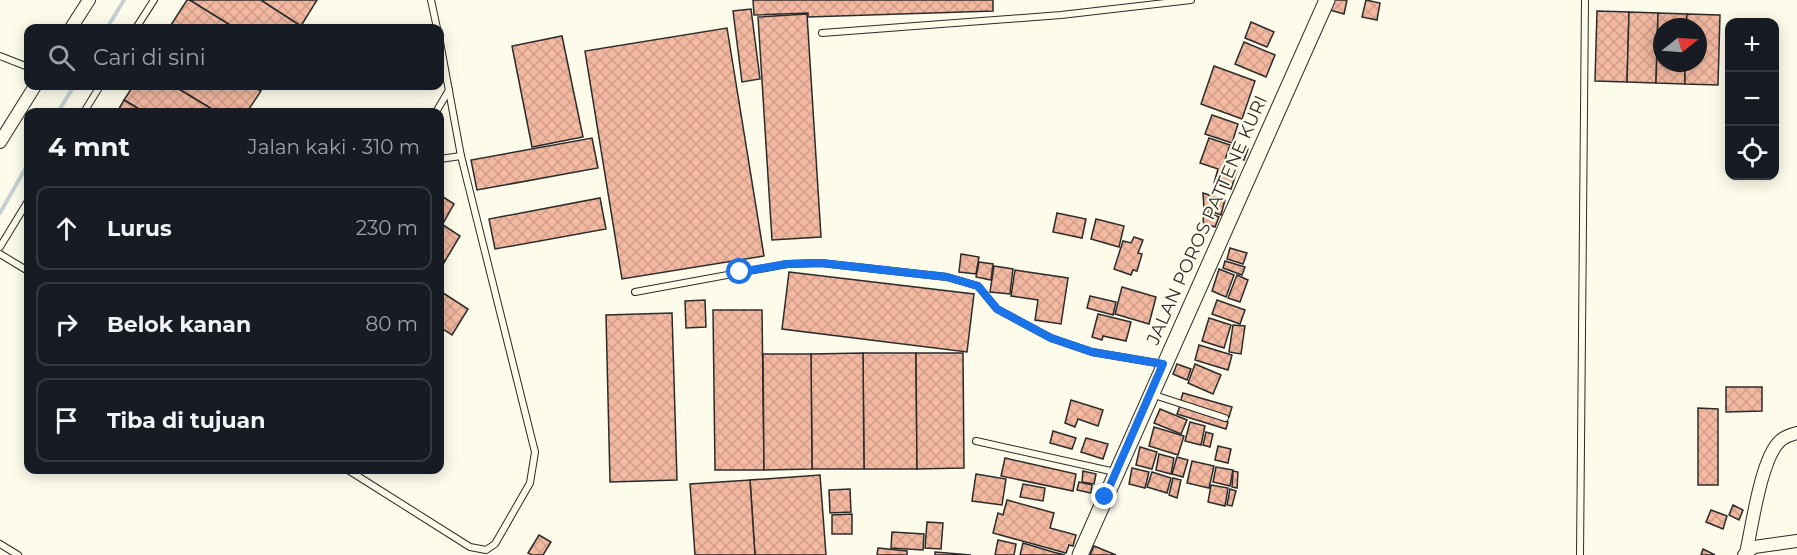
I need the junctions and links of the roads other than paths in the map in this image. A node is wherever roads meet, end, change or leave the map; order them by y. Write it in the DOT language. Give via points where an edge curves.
graph roads {
  1 [pos="89,0"];
  2 [pos="154,0"];
  3 [pos="430,0"];
  4 [pos="1191,0"];
  5 [pos="1327,0"];
  6 [pos="1585,0"];
  7 [pos="74,24"];
  8 [pos="139,24"];
  9 [pos="436,24"];
  10 [pos="822,33"];
  11 [pos="0,56"];
  12 [pos="444,61"];
  13 [pos="24,65"];
  14 [pos="450,89"];
  15 [pos="32,90"];
  16 [pos="98,90"];
  17 [pos="86,108"];
  18 [pos="438,108"];
  19 [pos="0,142"];
  20 [pos="461,156"];
  21 [pos="444,158"];
  22 [pos="24,208"];
  23 [pos="0,247"];
  24 [pos="0,254"];
  25 [pos="24,269"];
  26 [pos="635,292"];
  27 [pos="1163,364"];
  28 [pos="1150,394"];
  29 [pos="1225,418"];
  30 [pos="1797,433"];
  31 [pos="976,441"];
  32 [pos="1116,473"];
  33 [pos="354,474"];
  34 [pos="1797,541"];
  35 [pos="0,544"];
  36 [pos="486,552"];
  37 [pos="1745,554"];
  38 [pos="18,555"];
  39 [pos="1080,555"];
  40 [pos="1580,555"];
  1 -- 7 [label="street"];
  2 -- 8 [label="lane"];
  3 -- 9 [label="lane"];
  4 -- 10 [label="lane" via="1061,15"];
  5 -- 27 [label="street, JALAN POROS PATTENE KURI"];
  6 -- 40 [label="lane"];
  11 -- 13 [label="lane"];
  12 -- 14 [label="lane"];
  14 -- 18 [label="lane"];
  14 -- 20 [label="lane"];
  15 -- 19 [label="street"];
  16 -- 17 [label="lane"];
  20 -- 21 [label="lane"];
  20 -- 36 [label="lane" via="535,461 527,488 495,544"];
  22 -- 23 [label="lane"];
  24 -- 25 [label="lane"];
  26 -- 27 [label="lane" via="787,264 821,263 947,277 978,286 997,309 1051,338 1092,352"];
  27 -- 28 [label="street, JALAN POROS PATTENE KURI"];
  28 -- 29 [label="lane"];
  28 -- 32 [label="street, JALAN POROS PATTENE KURI"];
  30 -- 37 [label="street" via="1779,441 1771,453"];
  31 -- 32 [label="lane"];
  32 -- 39 [label="street, JALAN POROS PATTENE KURI"];
  33 -- 36 [label="lane" via="470,547"];
  34 -- 37 [label="street" via="1754,548"];
  35 -- 38 [label="lane"];
}
